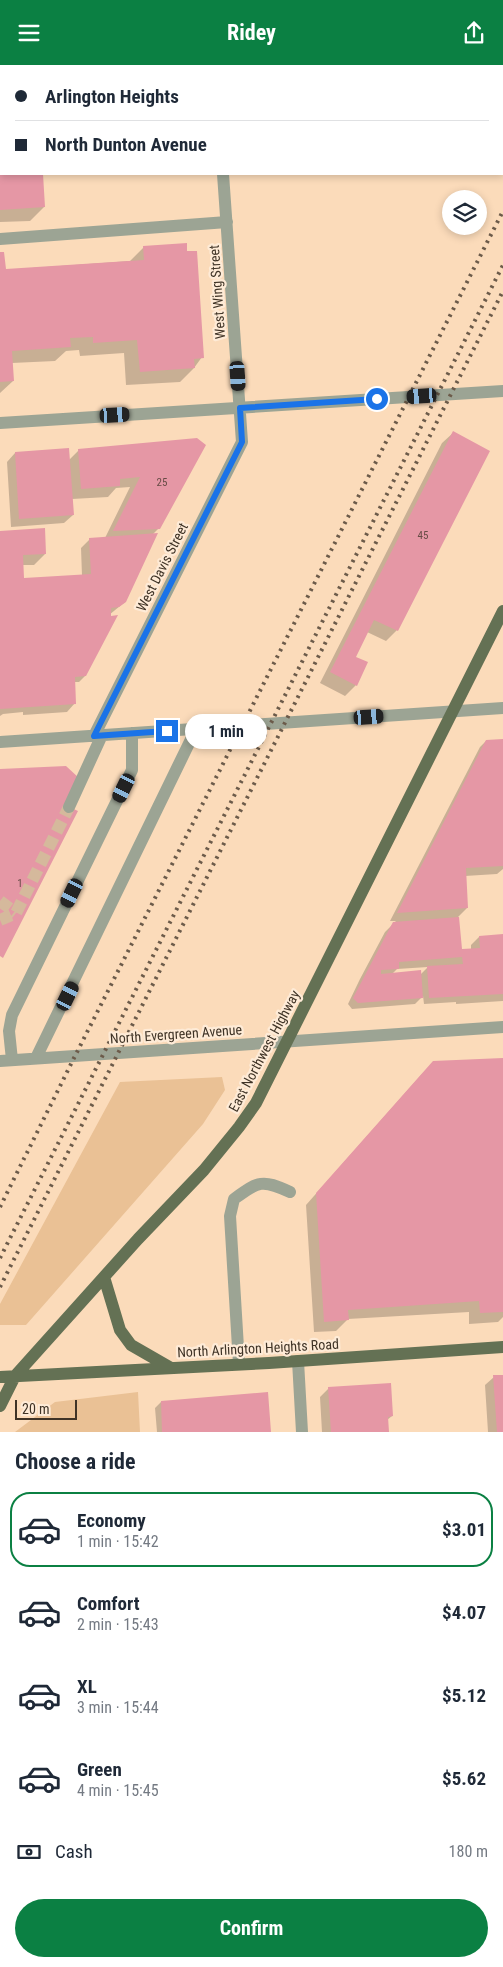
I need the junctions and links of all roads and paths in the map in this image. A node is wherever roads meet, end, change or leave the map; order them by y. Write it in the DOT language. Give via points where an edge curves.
graph roads {
  1 [pos="223,175"];
  2 [pos="227,222"];
  3 [pos="0,239"];
  4 [pos="503,391"];
  5 [pos="240,408"];
  6 [pos="0,423"];
  7 [pos="503,611"];
  8 [pos="503,708"];
  9 [pos="452,712"];
  10 [pos="196,729"];
  11 [pos="132,733"];
  12 [pos="98,736"];
  13 [pos="0,742"];
  14 [pos="69,807"];
  15 [pos="503,1027"];
  16 [pos="288,1041"];
  17 [pos="36,1058"];
  18 [pos="6,1060"];
  19 [pos="290,1192"];
  20 [pos="104,1277"];
  21 [pos="503,1347"];
  22 [pos="298,1361"];
  23 [pos="239,1364"];
  24 [pos="171,1368"];
  25 [pos="15,1376"];
  26 [pos="0,1377"];
  27 [pos="0,1406"];
  28 [pos="302,1432"];
  1 -- 2 [label="street, West Wing Street"];
  2 -- 3 [label="street"];
  2 -- 5 [label="street, West Wing Street"];
  4 -- 5 [label="street"];
  5 -- 6 [label="street"];
  5 -- 12 [label="street, West Davis Street" via="242,442"];
  7 -- 9 [label="main road, East Northwest Highway"];
  8 -- 9 [label="street"];
  9 -- 10 [label="street"];
  9 -- 16 [label="main road, East Northwest Highway"];
  10 -- 11 [label="street"];
  10 -- 17 [label="street"];
  11 -- 12 [label="street"];
  11 -- 18 [label="street" via="132,770 12,1015"];
  12 -- 13 [label="street"];
  12 -- 14 [label="street, West Davis Street"];
  15 -- 16 [label="street, North Evergreen Avenue"];
  16 -- 17 [label="street, North Evergreen Avenue"];
  16 -- 20 [label="main road, East Northwest Highway" via="256,1103 239,1127 204,1170"];
  17 -- 18 [label="street, North Evergreen Avenue"];
  19 -- 23 [label="street" via="271,1183 254,1185 234,1199 230,1216"];
  20 -- 24 [label="main road" via="120,1330 131,1345"];
  20 -- 25 [label="main road, East Northwest Highway"];
  21 -- 22 [label="main road, North Arlington Heights Road"];
  22 -- 23 [label="main road, North Arlington Heights Road"];
  22 -- 28 [label="street"];
  23 -- 24 [label="main road, North Arlington Heights Road"];
  24 -- 25 [label="main road, North Arlington Heights Road"];
  25 -- 26 [label="main road, North Arlington Heights Road"];
  25 -- 27 [label="main road, East Northwest Highway"];
}
